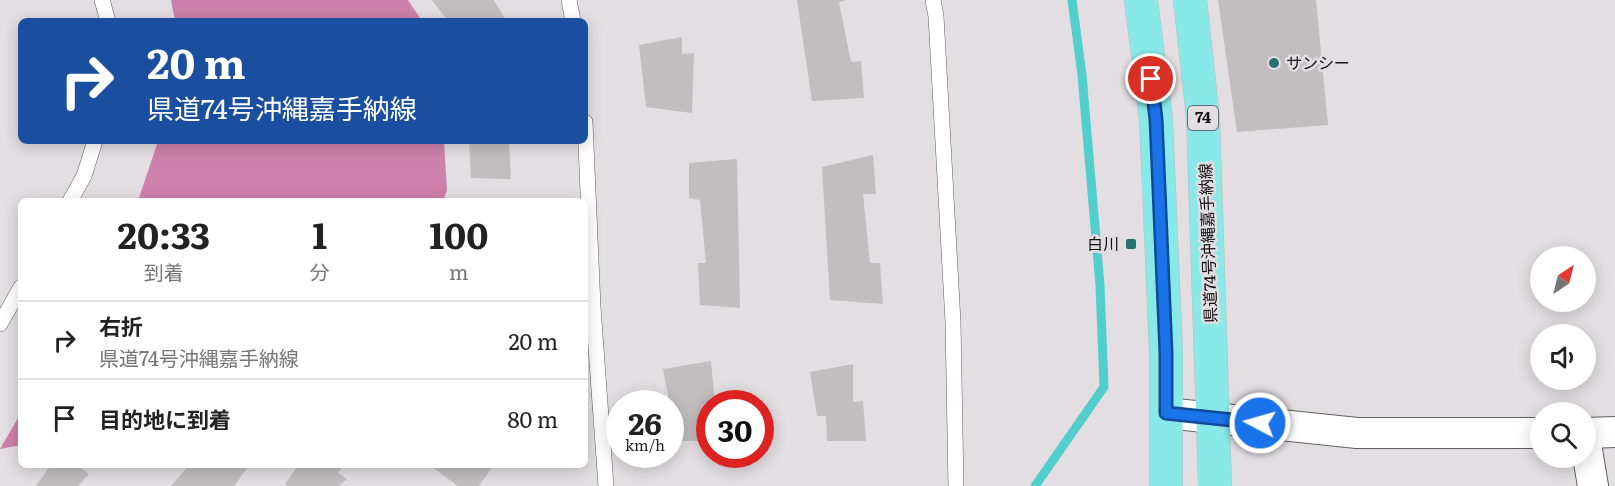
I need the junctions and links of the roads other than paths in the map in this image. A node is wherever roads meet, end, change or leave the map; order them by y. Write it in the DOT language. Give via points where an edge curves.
graph roads {
  1 [pos="102,0"];
  2 [pos="569,0"];
  3 [pos="933,0"];
  4 [pos="1141,0"];
  5 [pos="1190,0"];
  6 [pos="107,18"];
  7 [pos="572,18"];
  8 [pos="94,144"];
  9 [pos="586,144"];
  10 [pos="72,198"];
  11 [pos="18,292"];
  12 [pos="0,324"];
  13 [pos="1166,413"];
  14 [pos="1213,418"];
  15 [pos="1615,432"];
  16 [pos="1596,433"];
  17 [pos="1530,434"];
  18 [pos="1590,468"];
  19 [pos="606,486"];
  20 [pos="956,486"];
  21 [pos="1166,486"];
  22 [pos="1215,486"];
  23 [pos="1593,486"];
  1 -- 6 [label="lane"];
  2 -- 7 [label="lane"];
  3 -- 20 [label="lane" via="953,322"];
  4 -- 13 [label="main road" via="1156,119"];
  5 -- 14 [label="main road, 県道74号沖縄嘉手納線 / 74" via="1203,118"];
  8 -- 10 [label="lane"];
  9 -- 19 [label="lane"];
  11 -- 12 [label="lane"];
  13 -- 14 [label="street"];
  13 -- 21 [label="main road"];
  14 -- 17 [label="street" via="1358,433"];
  14 -- 22 [label="main road, 県道74号沖縄嘉手納線 / 74"];
  15 -- 16 [label="street"];
  18 -- 23 [label="street"];
}
